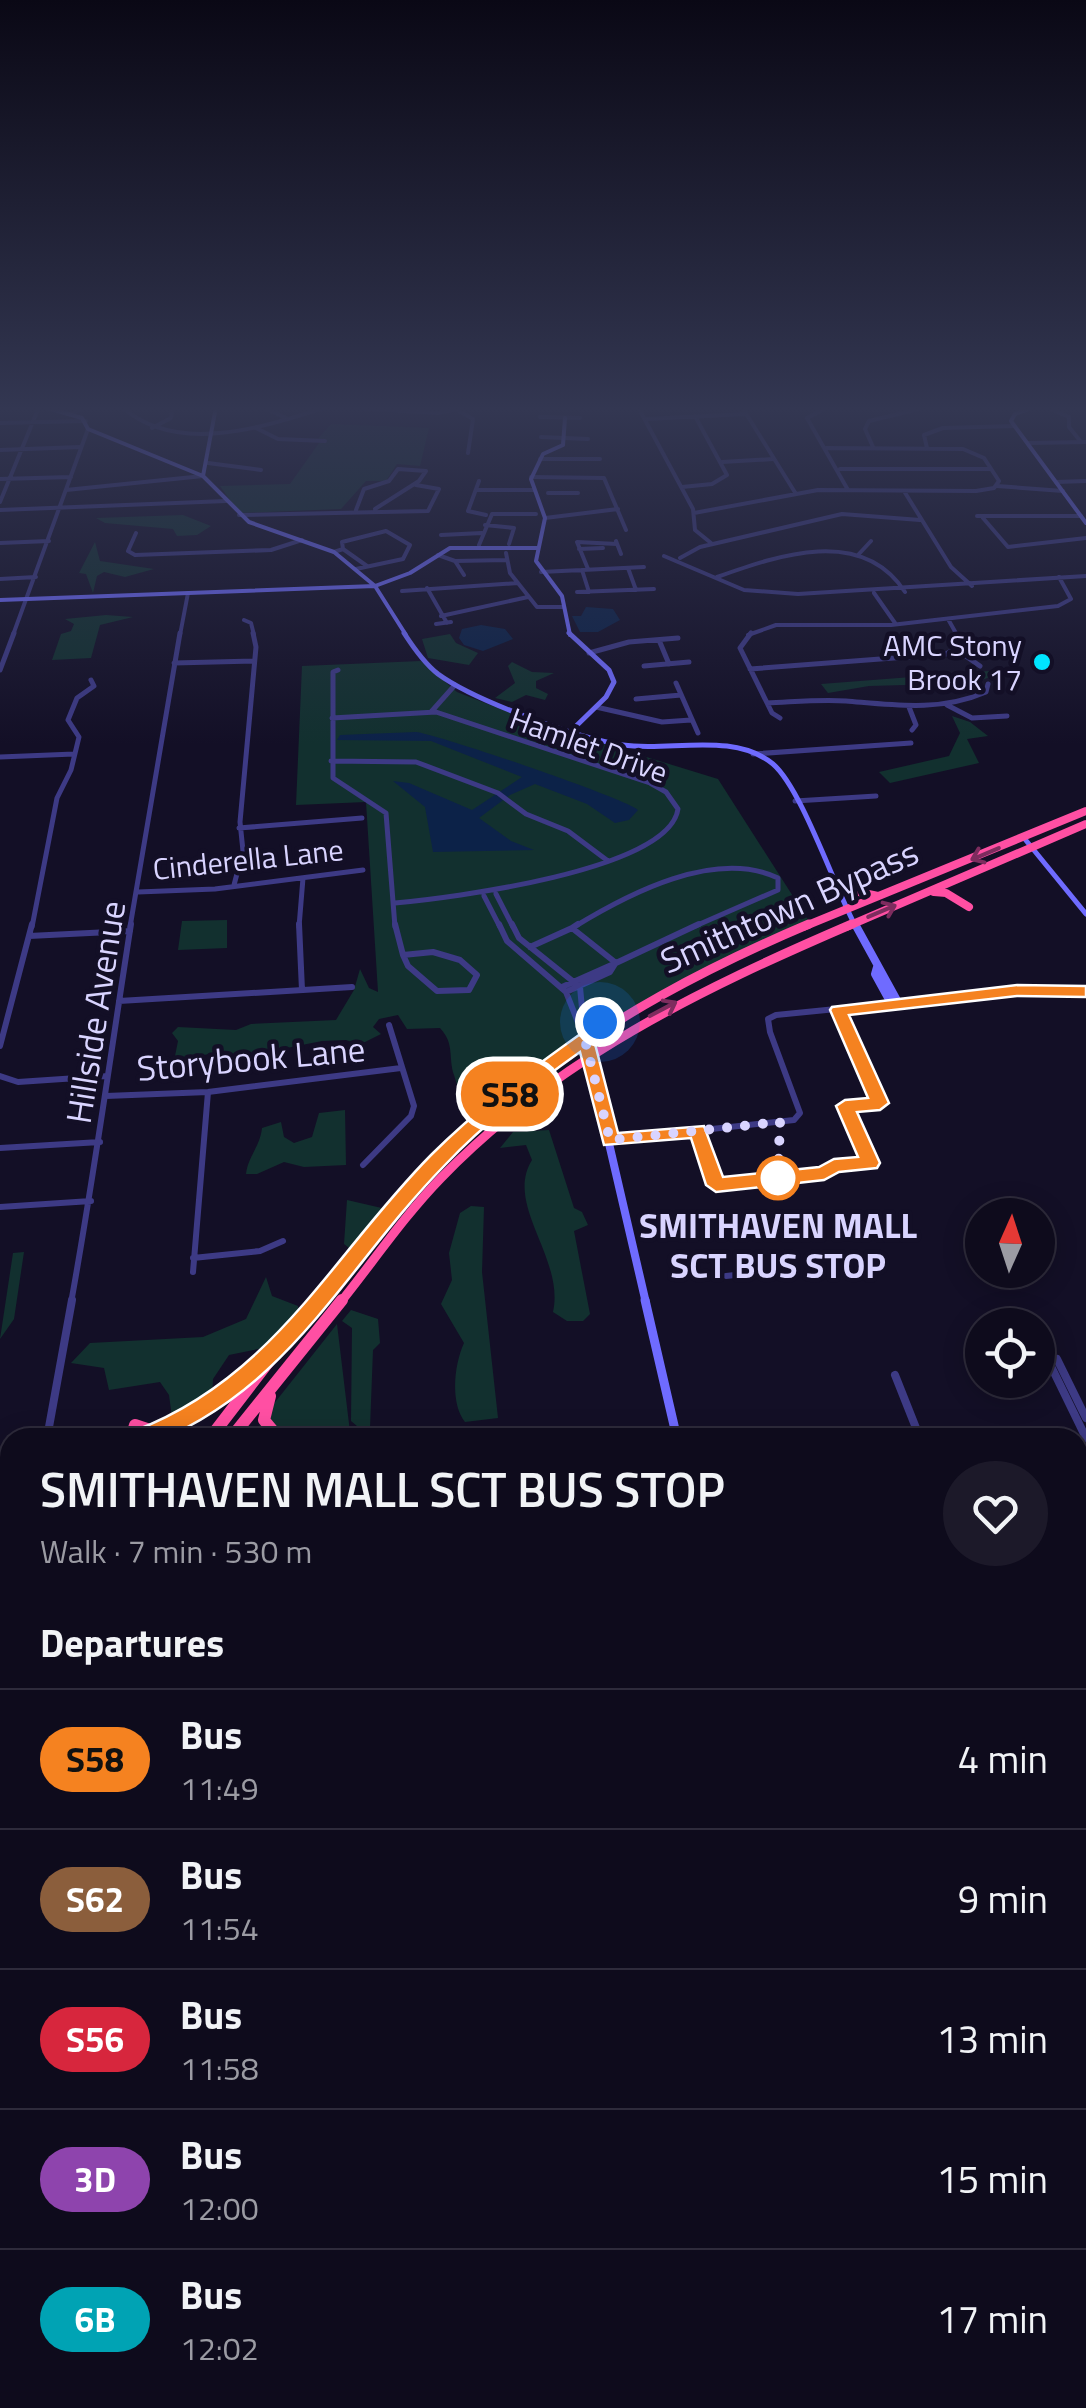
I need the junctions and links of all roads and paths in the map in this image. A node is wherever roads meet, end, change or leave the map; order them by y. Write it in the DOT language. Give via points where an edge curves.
graph roads {
  1 [pos="56,519"];
  2 [pos="250,519"];
  3 [pos="489,519"];
  4 [pos="545,519"];
  5 [pos="622,519"];
  6 [pos="694,519"];
  7 [pos="819,519"];
  8 [pos="912,519"];
  9 [pos="982,519"];
  10 [pos="920,520"];
  11 [pos="485,526"];
  12 [pos="626,530"];
  13 [pos="136,533"];
  14 [pos="482,533"];
  15 [pos="440,535"];
  16 [pos="1086,538"];
  17 [pos="302,540"];
  18 [pos="49,541"];
  19 [pos="871,541"];
  20 [pos="0,543"];
  21 [pos="509,544"];
  22 [pos="616,544"];
  23 [pos="712,544"];
  24 [pos="479,545"];
  25 [pos="538,548"];
  26 [pos="343,549"];
  27 [pos="579,550"];
  28 [pos="334,552"];
  29 [pos="506,553"];
  30 [pos="621,554"];
  31 [pos="438,555"];
  32 [pos="858,555"];
  33 [pos="664,556"];
  34 [pos="680,558"];
  35 [pos="507,560"];
  36 [pos="455,562"];
  37 [pos="367,566"];
  38 [pos="644,567"];
  39 [pos="628,568"];
  40 [pos="356,570"];
  41 [pos="585,570"];
  42 [pos="541,572"];
  43 [pos="464,575"];
  44 [pos="1086,576"];
  45 [pos="36,577"];
  46 [pos="1058,577"];
  47 [pos="716,578"];
  48 [pos="0,579"];
  49 [pos="834,579"];
  50 [pos="518,583"];
  51 [pos="375,586"];
  52 [pos="972,586"];
  53 [pos="427,588"];
  54 [pos="654,589"];
  55 [pos="402,590"];
  56 [pos="636,590"];
  57 [pos="577,592"];
  58 [pos="588,592"];
  59 [pos="837,592"];
  60 [pos="873,592"];
  61 [pos="906,592"];
  62 [pos="188,593"];
  63 [pos="529,596"];
  64 [pos="25,599"];
  65 [pos="0,600"];
  66 [pos="564,607"];
  67 [pos="442,616"];
  68 [pos="948,619"];
  69 [pos="244,620"];
  70 [pos="895,623"];
  71 [pos="436,624"];
  72 [pos="678,638"];
  73 [pos="659,640"];
  74 [pos="957,650"];
  75 [pos="588,654"];
  76 [pos="254,661"];
  77 [pos="689,662"];
  78 [pos="174,664"];
  79 [pos="670,664"];
  80 [pos="980,666"];
  81 [pos="750,669"];
  82 [pos="0,670"];
  83 [pos="338,670"];
  84 [pos="648,676"];
  85 [pos="91,680"];
  86 [pos="676,684"];
  87 [pos="988,684"];
  88 [pos="457,686"];
  89 [pos="681,695"];
  90 [pos="636,699"];
  91 [pos="768,703"];
  92 [pos="946,704"];
  93 [pos="596,707"];
  94 [pos="909,707"];
  95 [pos="433,712"];
  96 [pos="1008,716"];
  97 [pos="332,718"];
  98 [pos="780,718"];
  99 [pos="691,720"];
  100 [pos="572,730"];
  101 [pos="912,730"];
  102 [pos="698,733"];
  103 [pos="911,743"];
  104 [pos="74,754"];
  105 [pos="753,754"];
  106 [pos="0,757"];
  107 [pos="331,761"];
  108 [pos="876,796"];
  109 [pos="795,801"];
  110 [pos="1086,811"];
  111 [pos="362,818"];
  112 [pos="1086,824"];
  113 [pos="239,825"];
  114 [pos="1024,838"];
  115 [pos="1032,847"];
  116 [pos="608,860"];
  117 [pos="362,870"];
  118 [pos="304,878"];
  119 [pos="960,878"];
  120 [pos="234,886"];
  121 [pos="836,887"];
  122 [pos="899,890"];
  123 [pos="138,892"];
  124 [pos="926,893"];
  125 [pos="496,894"];
  126 [pos="484,896"];
  127 [pos="395,903"];
  128 [pos="848,912"];
  129 [pos="1086,914"];
  130 [pos="508,923"];
  131 [pos="854,924"];
  132 [pos="496,925"];
  133 [pos="572,928"];
  134 [pos="130,931"];
  135 [pos="29,936"];
  136 [pos="530,947"];
  137 [pos="401,954"];
  138 [pos="616,963"];
  139 [pos="577,984"];
  140 [pos="352,987"];
  141 [pos="564,989"];
  142 [pos="302,990"];
  143 [pos="1086,992"];
  144 [pos="120,1001"];
  145 [pos="895,1004"];
  146 [pos="585,1010"];
  147 [pos="612,1022"];
  148 [pos="389,1025"];
  149 [pos="585,1040"];
  150 [pos="0,1046"];
  151 [pos="589,1053"];
  152 [pos="401,1068"];
  153 [pos="0,1076"];
  154 [pos="108,1076"];
  155 [pos="208,1092"];
  156 [pos="106,1096"];
  157 [pos="610,1140"];
  158 [pos="100,1142"];
  159 [pos="0,1148"];
  160 [pos="363,1165"];
  161 [pos="90,1202"];
  162 [pos="0,1207"];
  163 [pos="283,1240"];
  164 [pos="193,1258"];
  165 [pos="193,1272"];
  166 [pos="744,1274"];
  167 [pos="726,1276"];
  168 [pos="290,1336"];
  169 [pos="894,1374"];
  170 [pos="277,1380"];
  171 [pos="1086,1418"];
  172 [pos="49,1428"];
  173 [pos="167,1428"];
  174 [pos="218,1428"];
  175 [pos="239,1428"];
  176 [pos="268,1428"];
  177 [pos="674,1428"];
  178 [pos="916,1428"];
  179 [pos="1082,1428"];
  1 -- 18 [label="street"];
  2 -- 17 [label="main road"];
  3 -- 11 [label="street"];
  4 -- 25 [label="main road"];
  5 -- 12 [label="street"];
  6 -- 23 [label="street" via="694,530"];
  7 -- 23 [label="street"];
  8 -- 10 [label="street"];
  9 -- 16 [label="street" via="1006,549"];
  10 -- 52 [label="street"];
  11 -- 14 [label="street"];
  11 -- 21 [label="street" via="514,528"];
  13 -- 17 [label="street" via="128,551 136,554 271,550"];
  14 -- 15 [label="street"];
  14 -- 24 [label="street"];
  17 -- 28 [label="main road"];
  18 -- 20 [label="street"];
  18 -- 45 [label="street"];
  19 -- 32 [label="street"];
  22 -- 27 [label="street"];
  22 -- 27 [label="street" via="577,542"];
  22 -- 30 [label="street"];
  23 -- 34 [label="street"];
  24 -- 25 [label="main road"];
  24 -- 31 [label="main road"];
  25 -- 42 [label="main road"];
  26 -- 28 [label="street"];
  26 -- 37 [label="street"];
  26 -- 37 [label="street" via="342,542 386,530 410,545 403,559"];
  27 -- 41 [label="street"];
  28 -- 40 [label="main road"];
  29 -- 35 [label="street"];
  31 -- 36 [label="street"];
  31 -- 51 [label="main road"];
  32 -- 47 [label="street" via="812,552"];
  32 -- 61 [label="street" via="896,572"];
  33 -- 34 [label="street"];
  34 -- 47 [label="street"];
  35 -- 36 [label="street"];
  35 -- 50 [label="street"];
  36 -- 43 [label="street"];
  37 -- 40 [label="street"];
  38 -- 39 [label="street"];
  39 -- 41 [label="street"];
  39 -- 56 [label="street"];
  40 -- 51 [label="main road"];
  41 -- 42 [label="street"];
  41 -- 58 [label="street"];
  42 -- 66 [label="main road"];
  44 -- 46 [label="street"];
  45 -- 48 [label="street"];
  45 -- 64 [label="street"];
  46 -- 52 [label="street"];
  46 -- 68 [label="street" via="1071,599 1062,605"];
  47 -- 59 [label="street" via="752,592"];
  49 -- 59 [label="street"];
  50 -- 53 [label="street"];
  50 -- 63 [label="street"];
  51 -- 62 [label="main road"];
  51 -- 88 [label="main road" via="410,642"];
  52 -- 61 [label="street"];
  53 -- 55 [label="street"];
  53 -- 67 [label="street"];
  54 -- 56 [label="street"];
  56 -- 58 [label="street"];
  57 -- 58 [label="street"];
  59 -- 60 [label="street"];
  60 -- 61 [label="street"];
  60 -- 70 [label="street"];
  62 -- 64 [label="main road"];
  62 -- 78 [label="street, Hillside Avenue"];
  63 -- 66 [label="street" via="537,607"];
  63 -- 67 [label="street"];
  64 -- 65 [label="main road"];
  64 -- 82 [label="street"];
  66 -- 75 [label="main road" via="566,629"];
  67 -- 71 [label="street" via="449,622"];
  68 -- 70 [label="street"];
  68 -- 74 [label="street" via="962,642"];
  69 -- 76 [label="street" via="251,623"];
  70 -- 81 [label="street" via="760,628 741,642"];
  72 -- 73 [label="street"];
  73 -- 75 [label="street"];
  73 -- 79 [label="street"];
  74 -- 80 [label="street"];
  74 -- 81 [label="street"];
  75 -- 93 [label="main road" via="614,682"];
  76 -- 78 [label="street"];
  76 -- 113 [label="street"];
  77 -- 79 [label="street"];
  78 -- 123 [label="street, Hillside Avenue"];
  79 -- 84 [label="street" via="643,664"];
  81 -- 91 [label="street"];
  83 -- 97 [label="street"];
  85 -- 104 [label="street" via="94,686 77,698 68,720 79,737"];
  86 -- 89 [label="street"];
  87 -- 92 [label="street" via="976,698"];
  88 -- 95 [label="street"];
  88 -- 100 [label="main road"];
  89 -- 90 [label="street"];
  89 -- 99 [label="street"];
  91 -- 94 [label="street"];
  91 -- 98 [label="street"];
  92 -- 94 [label="street"];
  92 -- 96 [label="street" via="972,718"];
  93 -- 99 [label="street" via="662,722"];
  93 -- 100 [label="main road"];
  94 -- 101 [label="street"];
  95 -- 97 [label="street, Hamlet Drive"];
  95 -- 116 [label="street, Hamlet Drive" via="650,784 675,800 679,816 672,828"];
  97 -- 107 [label="street"];
  99 -- 102 [label="street"];
  100 -- 105 [label="main road" via="644,748 707,746"];
  103 -- 105 [label="street"];
  104 -- 106 [label="street"];
  104 -- 135 [label="street" via="56,798"];
  105 -- 109 [label="main road" via="774,766"];
  107 -- 116 [label="street" via="406,760 498,793"];
  107 -- 127 [label="street" via="333,778 386,814"];
  108 -- 109 [label="street"];
  109 -- 121 [label="main road"];
  110 -- 114 [label="highway, Smithtown Bypass"];
  111 -- 113 [label="street"];
  112 -- 115 [label="highway, Smithtown Bypass"];
  113 -- 120 [label="street" via="243,851"];
  114 -- 115 [label="main road"];
  114 -- 122 [label="highway, Smithtown Bypass, one-way"];
  115 -- 119 [label="highway, Smithtown Bypass"];
  115 -- 129 [label="main road"];
  116 -- 125 [label="street, Hamlet Drive"];
  117 -- 118 [label="street, Cinderella Lane"];
  118 -- 120 [label="street, Cinderella Lane"];
  118 -- 142 [label="street" via="298,902"];
  119 -- 124 [label="highway, Smithtown Bypass"];
  119 -- 124 [label="highway" via="949,889 969,907 946,893"];
  120 -- 123 [label="street, Cinderella Lane"];
  121 -- 122 [label="highway" via="867,897"];
  121 -- 128 [label="main road"];
  122 -- 128 [label="highway, Smithtown Bypass"];
  123 -- 134 [label="street, Hillside Avenue"];
  131 -- 124 [label="highway, Smithtown Bypass, one-way"];
  125 -- 126 [label="street, Hamlet Drive"];
  125 -- 130 [label="street"];
  126 -- 127 [label="street, Hamlet Drive"];
  126 -- 132 [label="street"];
  127 -- 137 [label="street"];
  128 -- 131 [label="main road"];
  128 -- 147 [label="highway, Smithtown Bypass" via="700,975"];
  130 -- 132 [label="street"];
  130 -- 136 [label="street"];
  131 -- 145 [label="main road"];
  151 -- 131 [label="highway, Smithtown Bypass, one-way" via="694,993"];
  132 -- 141 [label="street"];
  133 -- 136 [label="street"];
  133 -- 138 [label="street"];
  133 -- 138 [label="street" via="701,869 755,865 778,878 778,890 769,895"];
  134 -- 135 [label="street"];
  134 -- 144 [label="street, Hillside Avenue"];
  135 -- 150 [label="street"];
  136 -- 139 [label="street"];
  137 -- 137 [label="street" via="452,953 476,974 476,983 468,990 437,990"];
  138 -- 139 [label="street" via="610,972"];
  139 -- 141 [label="street"];
  139 -- 146 [label="street"];
  140 -- 142 [label="street"];
  141 -- 149 [label="street"];
  142 -- 144 [label="street"];
  143 -- 145 [label="street" via="1017,991"];
  144 -- 154 [label="street, Hillside Avenue"];
  145 -- 157 [label="street" via="768,1019 800,1114 794,1120"];
  146 -- 147 [label="main road" via="595,1020"];
  146 -- 149 [label="street"];
  147 -- 149 [label="highway, Smithtown Bypass"];
  148 -- 152 [label="street"];
  149 -- 151 [label="main road"];
  149 -- 168 [label="highway, Smithtown Bypass" via="520,1086 438,1160"];
  151 -- 157 [label="main road"];
  151 -- 170 [label="highway, Smithtown Bypass" via="452,1166"];
  152 -- 155 [label="street, Storybook Lane"];
  152 -- 160 [label="street" via="412,1089 411,1116"];
  153 -- 154 [label="street" via="18,1082"];
  154 -- 156 [label="street, Hillside Avenue"];
  155 -- 156 [label="street, Storybook Lane"];
  155 -- 164 [label="street"];
  156 -- 158 [label="street, Hillside Avenue"];
  157 -- 177 [label="main road"];
  158 -- 159 [label="street"];
  158 -- 161 [label="street, Hillside Avenue"];
  161 -- 162 [label="street"];
  161 -- 172 [label="street, Hillside Avenue"];
  163 -- 164 [label="street" via="260,1252"];
  164 -- 165 [label="street"];
  166 -- 167 [label="street"];
  168 -- 173 [label="highway" via="219,1401"];
  168 -- 174 [label="highway, Smithtown Bypass"];
  169 -- 178 [label="street"];
  170 -- 175 [label="highway, Smithtown Bypass"];
  170 -- 176 [label="highway" via="264,1417"];
  171 -- 179 [label="street" via="1053,1360"];
}
